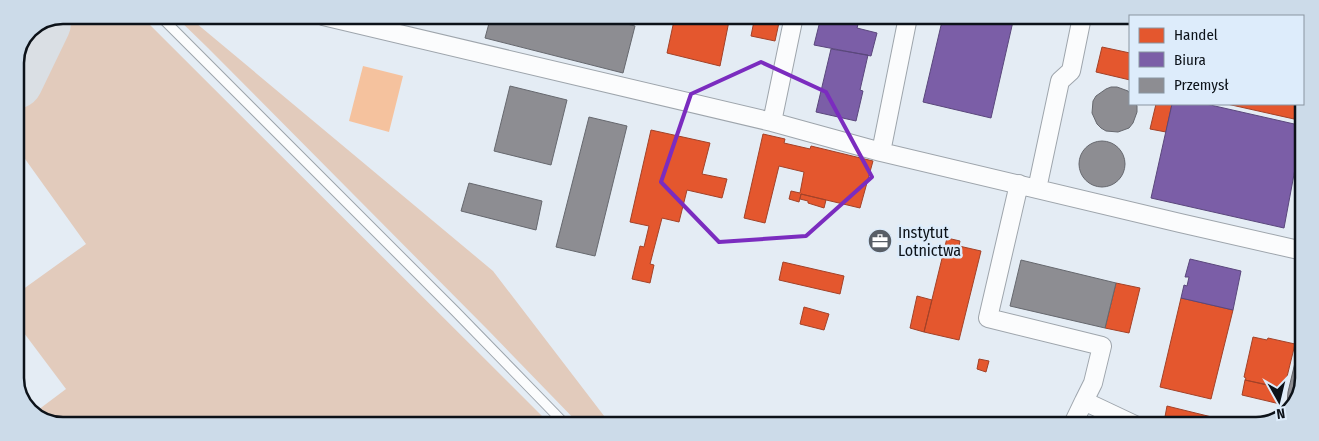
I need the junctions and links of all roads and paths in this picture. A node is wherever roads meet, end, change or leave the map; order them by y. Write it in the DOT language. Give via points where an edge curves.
graph roads {
  1 [pos="169,24"];
  2 [pos="357,24"];
  3 [pos="792,24"];
  4 [pos="907,24"];
  5 [pos="1081,24"];
  6 [pos="772,122"];
  7 [pos="880,152"];
  8 [pos="1019,184"];
  9 [pos="1037,189"];
  10 [pos="1295,249"];
  11 [pos="1084,401"];
  12 [pos="558,417"];
  13 [pos="1076,417"];
  14 [pos="1118,417"];
  1 -- 12 [label="lane"];
  2 -- 6 [label="street"];
  3 -- 6 [label="street"];
  4 -- 7 [label="street"];
  5 -- 9 [label="street" via="1071,71 1060,81"];
  6 -- 7 [label="street"];
  7 -- 8 [label="street"];
  8 -- 9 [label="street"];
  8 -- 11 [label="street" via="988,318 1102,346 1093,383"];
  9 -- 10 [label="street"];
  11 -- 13 [label="street"];
  11 -- 14 [label="street"];
}
